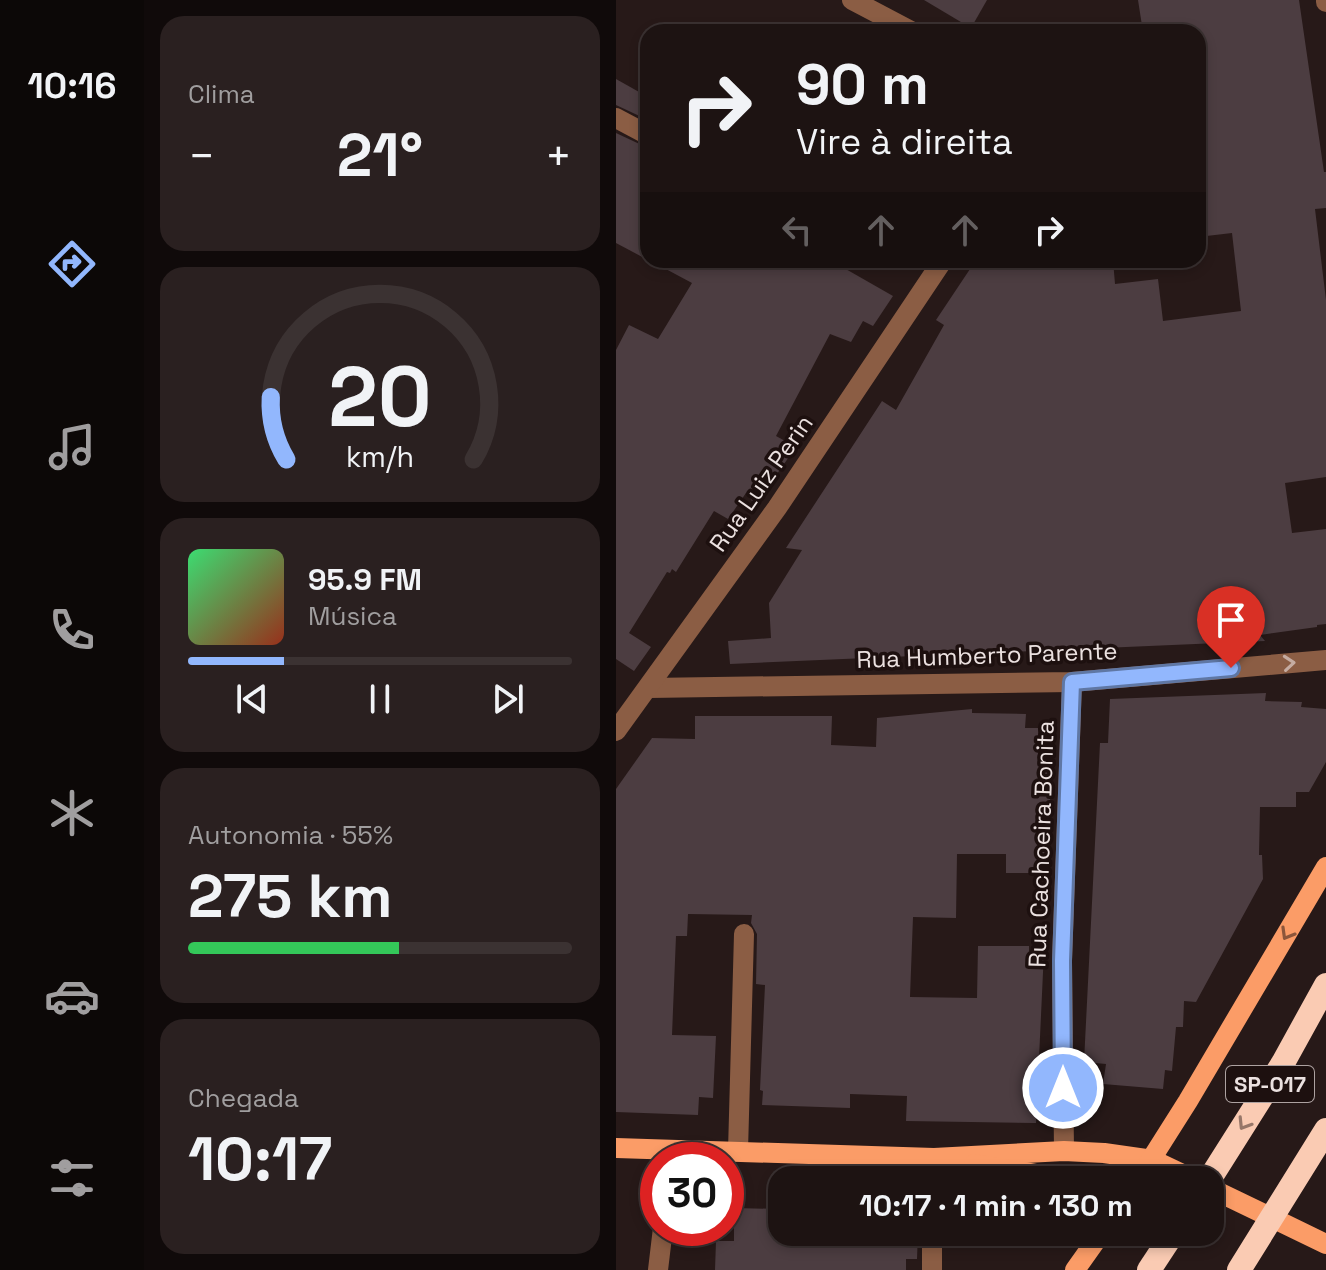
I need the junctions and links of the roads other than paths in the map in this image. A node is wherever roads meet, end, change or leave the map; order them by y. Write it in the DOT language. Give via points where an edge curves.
graph roads {
  1 [pos="852,0"];
  2 [pos="898,24"];
  3 [pos="616,118"];
  4 [pos="640,131"];
  5 [pos="938,268"];
  6 [pos="1326,660"];
  7 [pos="1072,682"];
  8 [pos="649,688"];
  9 [pos="622,708"];
  10 [pos="616,731"];
  11 [pos="1326,867"];
  12 [pos="744,934"];
  13 [pos="1326,985"];
  14 [pos="1326,1130"];
  15 [pos="738,1142"];
  16 [pos="616,1148"];
  17 [pos="640,1151"];
  18 [pos="744,1151"];
  19 [pos="1064,1151"];
  20 [pos="934,1158"];
  21 [pos="1153,1160"];
  22 [pos="934,1166"];
  23 [pos="985,1166"];
  24 [pos="1148,1166"];
  25 [pos="1166,1166"];
  26 [pos="1218,1166"];
  27 [pos="1224,1195"];
  28 [pos="1323,1243"];
  29 [pos="661,1246"];
  30 [pos="932,1246"];
  31 [pos="1082,1246"];
  32 [pos="1092,1246"];
  33 [pos="1165,1246"];
  34 [pos="658,1270"];
  35 [pos="932,1270"];
  36 [pos="1074,1270"];
  37 [pos="1149,1270"];
  38 [pos="1239,1270"];
  1 -- 2 [label="street"];
  3 -- 4 [label="street"];
  5 -- 8 [label="street, Rua Luiz Perin"];
  7 -- 6 [label="street, Rua Humberto Parente, one-way"];
  7 -- 8 [label="street, Rua Humberto Parente"];
  7 -- 19 [label="street, Rua Cachoeira Bonita" via="1062,961"];
  8 -- 9 [label="street, Rua Luiz Perin"];
  9 -- 10 [label="street, Rua Luiz Perin"];
  11 -- 21 [label="main road, one-way"];
  12 -- 15 [label="street"];
  13 -- 26 [label="highway, SP-017, one-way"];
  14 -- 38 [label="highway, SP-017, bridge"];
  16 -- 17 [label="main road"];
  18 -- 20 [label="main road"];
  19 -- 20 [label="main road"];
  19 -- 21 [label="main road"];
  20 -- 22 [label="street"];
  20 -- 23 [label="main road"];
  21 -- 24 [label="main road"];
  21 -- 25 [label="main road"];
  27 -- 28 [label="main road"];
  29 -- 34 [label="street"];
  30 -- 35 [label="street"];
  31 -- 36 [label="main road"];
  32 -- 36 [label="main road"];
  33 -- 37 [label="highway"];
}
